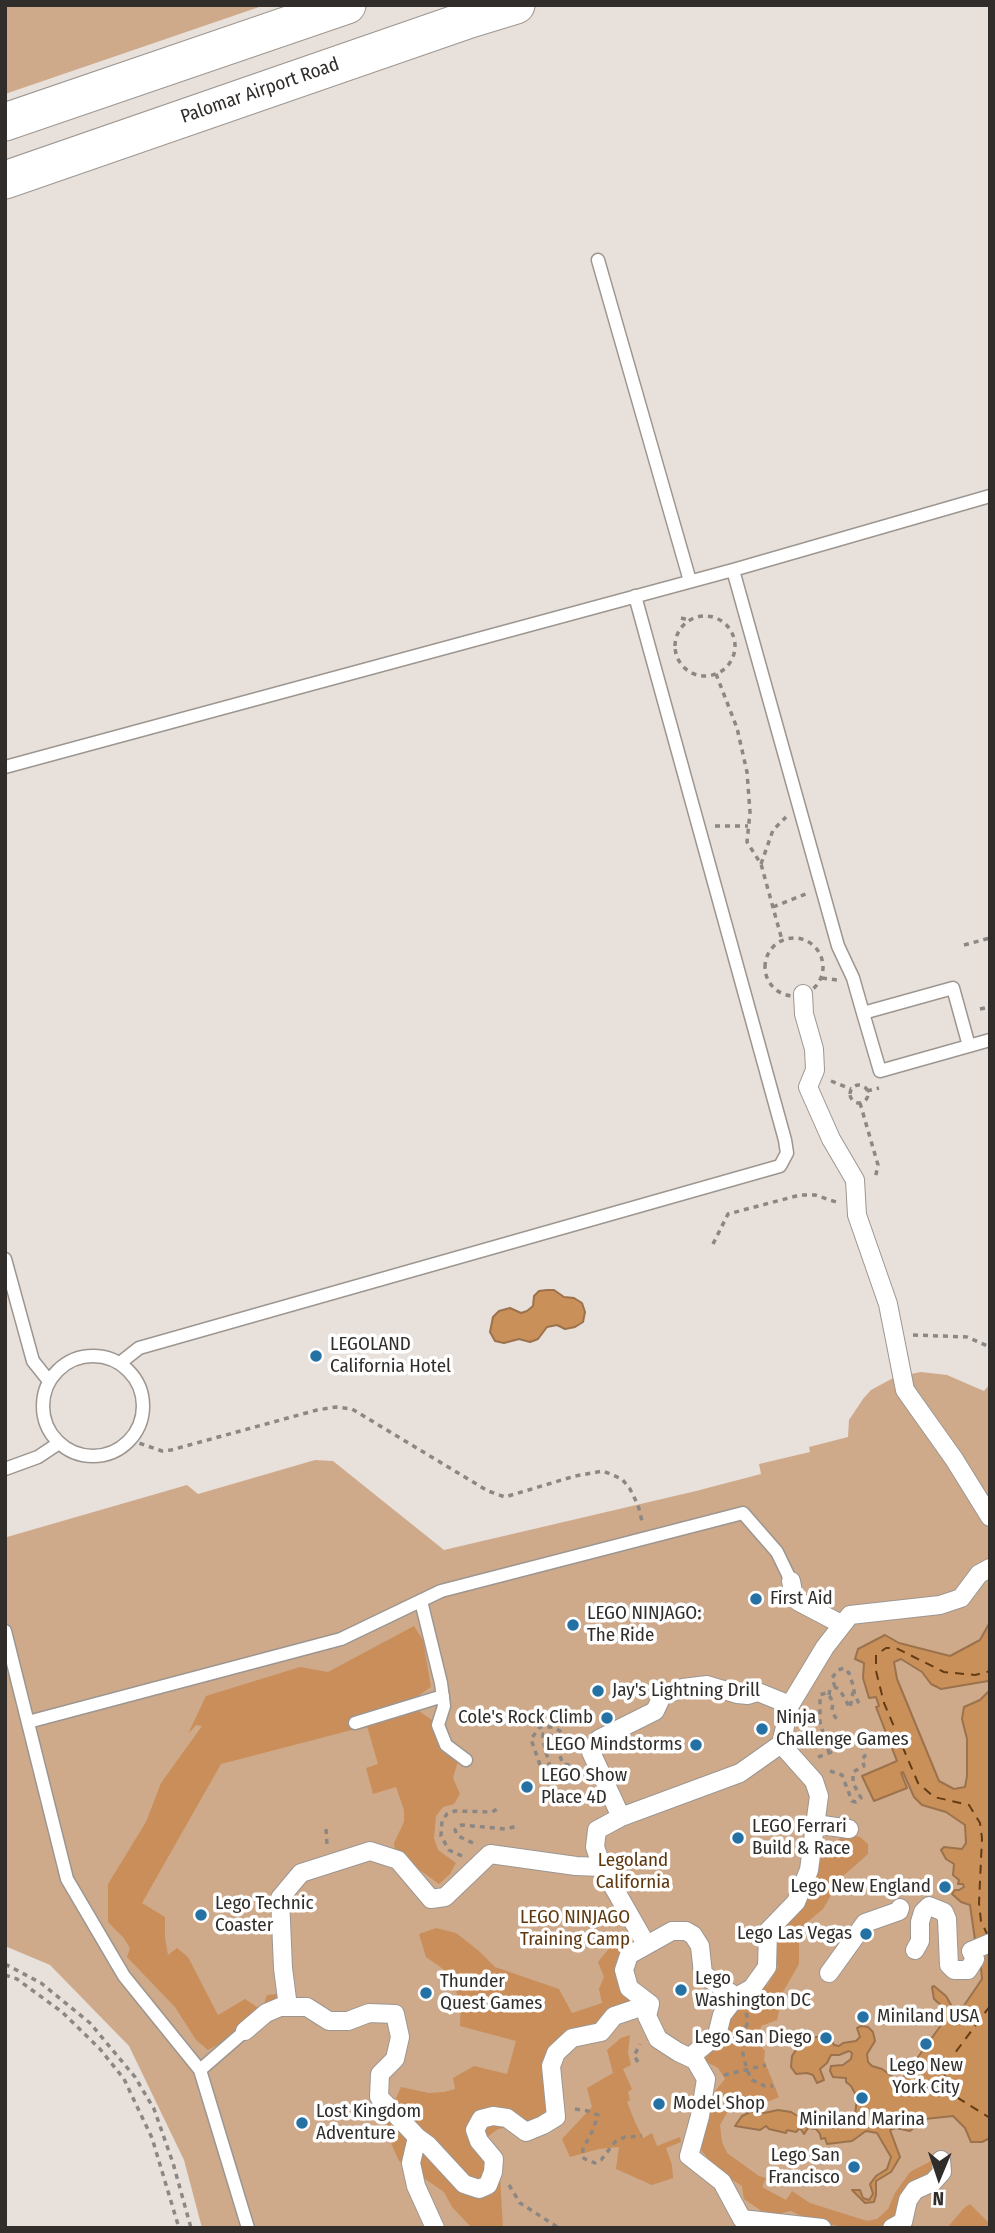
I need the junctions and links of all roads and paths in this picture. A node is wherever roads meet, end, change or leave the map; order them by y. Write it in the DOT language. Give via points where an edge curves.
graph roads {
  1 [pos="347,5"];
  2 [pos="516,5"];
  3 [pos="5,122"];
  4 [pos="5,180"];
  5 [pos="598,260"];
  6 [pos="990,496"];
  7 [pos="733,570"];
  8 [pos="690,581"];
  9 [pos="635,596"];
  10 [pos="713,610"];
  11 [pos="709,615"];
  12 [pos="681,618"];
  13 [pos="689,620"];
  14 [pos="716,674"];
  15 [pos="5,767"];
  16 [pos="799,806"];
  17 [pos="748,825"];
  18 [pos="700,830"];
  19 [pos="761,864"];
  20 [pos="813,892"];
  21 [pos="772,907"];
  22 [pos="990,938"];
  23 [pos="782,940"];
  24 [pos="964,945"];
  25 [pos="822,978"];
  26 [pos="842,981"];
  27 [pos="803,995"];
  28 [pos="990,1007"];
  29 [pos="980,1009"];
  30 [pos="863,1013"];
  31 [pos="990,1040"];
  32 [pos="969,1046"];
  33 [pos="860,1103"];
  34 [pos="875,1179"];
  35 [pos="857,1214"];
  36 [pos="713,1244"];
  37 [pos="5,1259"];
  38 [pos="894,1334"];
  39 [pos="990,1347"];
  40 [pos="120,1363"];
  41 [pos="48,1381"];
  42 [pos="130,1440"];
  43 [pos="59,1443"];
  44 [pos="5,1469"];
  45 [pos="990,1517"];
  46 [pos="646,1538"];
  47 [pos="990,1568"];
  48 [pos="791,1581"];
  49 [pos="421,1601"];
  50 [pos="841,1625"];
  51 [pos="5,1631"];
  52 [pos="9,1662"];
  53 [pos="835,1687"];
  54 [pos="853,1692"];
  55 [pos="829,1695"];
  56 [pos="443,1696"];
  57 [pos="790,1704"];
  58 [pos="859,1704"];
  59 [pos="840,1720"];
  60 [pos="28,1722"];
  61 [pos="355,1723"];
  62 [pos="781,1744"];
  63 [pos="851,1745"];
  64 [pos="862,1749"];
  65 [pos="561,1752"];
  66 [pos="829,1753"];
  67 [pos="466,1760"];
  68 [pos="540,1765"];
  69 [pos="801,1766"];
  70 [pos="550,1767"];
  71 [pos="600,1772"];
  72 [pos="814,1782"];
  73 [pos="501,1807"];
  74 [pos="621,1818"];
  75 [pos="816,1824"];
  76 [pos="517,1826"];
  77 [pos="849,1829"];
  78 [pos="486,1860"];
  79 [pos="602,1867"];
  80 [pos="900,1908"];
  81 [pos="646,1944"];
  82 [pos="915,1950"];
  83 [pos="974,1950"];
  84 [pos="5,1964"];
  85 [pos="829,1973"];
  86 [pos="5,1975"];
  87 [pos="736,1997"];
  88 [pos="650,2004"];
  89 [pos="288,2007"];
  90 [pos="245,2031"];
  91 [pos="695,2060"];
  92 [pos="766,2065"];
  93 [pos="200,2070"];
  94 [pos="747,2070"];
  95 [pos="706,2079"];
  96 [pos="773,2085"];
  97 [pos="555,2107"];
  98 [pos="642,2136"];
  99 [pos="417,2137"];
  100 [pos="494,2159"];
  101 [pos="942,2160"];
  102 [pos="744,2223"];
  103 [pos="776,2225"];
  104 [pos="179,2228"];
  105 [pos="191,2228"];
  106 [pos="248,2228"];
  107 [pos="435,2228"];
  108 [pos="559,2228"];
  109 [pos="821,2228"];
  110 [pos="892,2228"];
  1 -- 3 [label="main road"];
  2 -- 4 [label="main road, Palomar Airport Road"];
  5 -- 8 [label="lane"];
  6 -- 7 [label="lane"];
  7 -- 8 [label="lane"];
  7 -- 16 [label="lane"];
  8 -- 9 [label="lane"];
  9 -- 15 [label="lane"];
  9 -- 18 [label="lane"];
  10 -- 11 [label="path"];
  11 -- 13 [label="path"];
  11 -- 14 [label="path" via="723,621 735,638 733,658"];
  12 -- 13 [label="path"];
  13 -- 14 [label="path" via="676,637 678,659 696,674"];
  14 -- 17 [label="path" via="742,746 749,790"];
  16 -- 19 [label="path" via="773,830"];
  16 -- 30 [label="lane" via="838,946"];
  17 -- 18 [label="path"];
  17 -- 19 [label="path" via="747,842"];
  18 -- 40 [label="lane" via="785,1140 787,1153 780,1166 139,1348"];
  19 -- 21 [label="path"];
  20 -- 21 [label="path"];
  21 -- 23 [label="path"];
  22 -- 24 [label="path"];
  23 -- 25 [label="path" via="796,937 819,950"];
  23 -- 27 [label="path" via="765,961 768,980 782,994"];
  25 -- 26 [label="path"];
  25 -- 27 [label="path"];
  27 -- 35 [label="street" via="814,1049 815,1070 808,1087 855,1180"];
  28 -- 29 [label="path"];
  30 -- 32 [label="lane" via="880,1071"];
  30 -- 32 [label="lane" via="953,988"];
  31 -- 32 [label="lane"];
  33 -- 33 [label="path" via="867,1091 856,1086 850,1095"];
  33 -- 34 [label="path" via="878,1165"];
  35 -- 36 [label="path" via="834,1200 800,1195 728,1214"];
  35 -- 38 [label="street"];
  37 -- 41 [label="lane" via="33,1362"];
  38 -- 39 [label="path" via="967,1337"];
  38 -- 45 [label="street" via="905,1390"];
  40 -- 41 [label="lane" via="88,1355 59,1368"];
  40 -- 42 [label="lane" via="135,1379 143,1399 143,1413"];
  41 -- 43 [label="lane" via="43,1414"];
  42 -- 43 [label="lane" via="118,1450 87,1456"];
  42 -- 46 [label="path" via="171,1450 317,1410 352,1409 505,1497 603,1471 622,1479 638,1505"];
  43 -- 44 [label="lane" via="38,1457"];
  46 -- 48 [label="lane" via="743,1513 777,1552"];
  46 -- 49 [label="lane" via="441,1591"];
  47 -- 50 [label="street" via="979,1574 961,1598 940,1605 849,1615"];
  48 -- 50 [label="street" via="799,1602"];
  49 -- 56 [label="lane"];
  49 -- 60 [label="lane" via="341,1639"];
  50 -- 57 [label="street"];
  51 -- 52 [label="lane"];
  52 -- 60 [label="lane"];
  53 -- 54 [label="path" via="850,1708"];
  53 -- 54 [label="path" via="832,1678 844,1668"];
  53 -- 55 [label="path"];
  54 -- 58 [label="path"];
  55 -- 59 [label="path"];
  55 -- 66 [label="path" via="820,1695 819,1707"];
  56 -- 61 [label="lane"];
  56 -- 67 [label="lane" via="438,1725 446,1745"];
  57 -- 62 [label="street"];
  57 -- 71 [label="street" via="758,1692 737,1694 706,1685 683,1688 662,1696 655,1712 598,1739 591,1752"];
  60 -- 93 [label="lane" via="67,1879 124,1976"];
  62 -- 69 [label="street"];
  62 -- 74 [label="street" via="740,1773"];
  63 -- 66 [label="path"];
  64 -- 72 [label="path" via="864,1766 853,1772 861,1798 856,1802 842,1775 829,1770"];
  65 -- 68 [label="path" via="567,1740 560,1731 540,1727 531,1739"];
  65 -- 70 [label="path" via="563,1743 543,1734"];
  65 -- 71 [label="path" via="563,1764 576,1766 588,1776"];
  66 -- 69 [label="path"];
  69 -- 72 [label="street"];
  71 -- 74 [label="street"];
  72 -- 75 [label="street" via="819,1796"];
  73 -- 78 [label="path" via="492,1812 454,1811 442,1821 442,1836 449,1850"];
  74 -- 79 [label="street" via="597,1830 595,1847"];
  75 -- 77 [label="street"];
  75 -- 87 [label="street" via="809,1870 796,1902 768,1931 767,1967 752,1988"];
  76 -- 78 [label="path" via="462,1825 455,1830"];
  78 -- 79 [label="street"];
  78 -- 89 [label="street" via="444,1897 431,1899 398,1860 370,1851 300,1873 280,1898"];
  79 -- 81 [label="street"];
  80 -- 85 [label="street" via="865,1923"];
  81 -- 87 [label="street" via="672,1930 693,1935 700,1946 703,1974"];
  81 -- 88 [label="street" via="629,1955 624,1970 629,1988"];
  82 -- 83 [label="street" via="923,1912 929,1906 947,1919 949,1965 954,1970 968,1970 975,1959"];
  84 -- 105 [label="path" via="41,1983 90,2023 135,2077 154,2109"];
  86 -- 104 [label="path" via="62,2012 124,2080 152,2138"];
  87 -- 91 [label="street" via="722,2015 717,2035 695,2053"];
  87 -- 94 [label="path" via="748,2020 741,2046"];
  88 -- 91 [label="street" via="647,2016 658,2039"];
  88 -- 97 [label="street" via="614,2016 601,2032 572,2038 556,2053 551,2066"];
  89 -- 90 [label="street" via="266,2013"];
  89 -- 99 [label="street" via="307,2007 329,2021 348,2021 369,2013 395,2014 400,2037 395,2059 380,2074 379,2097"];
  90 -- 93 [label="lane"];
  91 -- 95 [label="street"];
  92 -- 94 [label="path"];
  93 -- 106 [label="lane"];
  94 -- 95 [label="path"];
  94 -- 96 [label="path" via="752,2080"];
  95 -- 102 [label="street" via="689,2157 722,2182"];
  97 -- 98 [label="path" via="598,2115 582,2157 595,2163 615,2142"];
  97 -- 100 [label="street" via="556,2117 526,2132 507,2118 481,2119 475,2130"];
  99 -- 100 [label="street" via="464,2184 478,2189 488,2185"];
  99 -- 107 [label="street" via="411,2164"];
  100 -- 108 [label="path" via="520,2203"];
  101 -- 110 [label="street" via="942,2172 915,2190 903,2222"];
  102 -- 103 [label="street"];
  103 -- 109 [label="street"];
}
